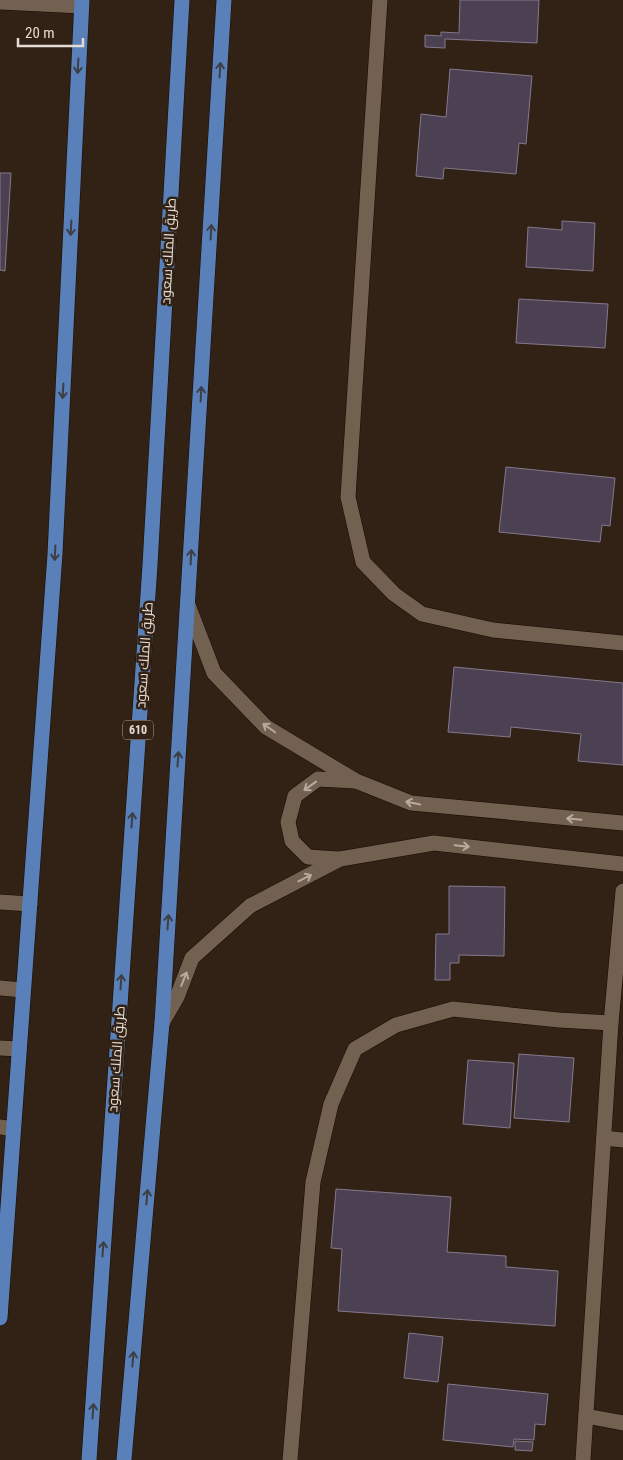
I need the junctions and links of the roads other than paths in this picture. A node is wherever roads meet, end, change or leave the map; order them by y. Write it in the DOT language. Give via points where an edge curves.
graph roads {
  1 [pos="182,0"];
  2 [pos="224,0"];
  3 [pos="380,0"];
  4 [pos="0,2"];
  5 [pos="81,3"];
  6 [pos="188,605"];
  7 [pos="623,643"];
  8 [pos="356,781"];
  9 [pos="623,823"];
  10 [pos="340,860"];
  11 [pos="623,864"];
  12 [pos="623,891"];
  13 [pos="0,902"];
  14 [pos="30,904"];
  15 [pos="0,988"];
  16 [pos="23,990"];
  17 [pos="162,1023"];
  18 [pos="611,1023"];
  19 [pos="0,1048"];
  20 [pos="19,1049"];
  21 [pos="6,1128"];
  22 [pos="604,1138"];
  23 [pos="623,1140"];
  24 [pos="0,1318"];
  25 [pos="586,1416"];
  26 [pos="623,1424"];
  27 [pos="89,1460"];
  28 [pos="124,1460"];
  29 [pos="290,1460"];
  30 [pos="583,1460"];
  27 -- 1 [label="main road, طريق الملك سعود / 610, one-way" via="150,565"];
  6 -- 2 [label="main road, one-way"];
  3 -- 7 [label="street" via="348,497 363,562 394,594 422,614 492,630"];
  4 -- 5 [label="street"];
  5 -- 14 [label="main road, one-way" via="56,554"];
  8 -- 6 [label="street, one-way" via="266,727 214,673"];
  17 -- 6 [label="main road, one-way"];
  9 -- 8 [label="street, one-way" via="411,803"];
  8 -- 10 [label="street, one-way" via="318,779 295,796 288,822 292,841 308,858"];
  10 -- 11 [label="street, one-way" via="434,843"];
  17 -- 10 [label="street, one-way" via="177,997 192,958 250,906"];
  12 -- 18 [label="street"];
  13 -- 14 [label="street"];
  14 -- 16 [label="main road"];
  15 -- 16 [label="street"];
  16 -- 20 [label="main road"];
  28 -- 17 [label="main road, one-way"];
  18 -- 22 [label="street"];
  18 -- 29 [label="street" via="454,1009 396,1026 355,1049 331,1104 313,1182"];
  19 -- 20 [label="street"];
  20 -- 21 [label="main road"];
  21 -- 24 [label="main road"];
  22 -- 23 [label="street"];
  22 -- 25 [label="street"];
  25 -- 26 [label="street"];
  25 -- 30 [label="street"];
}
